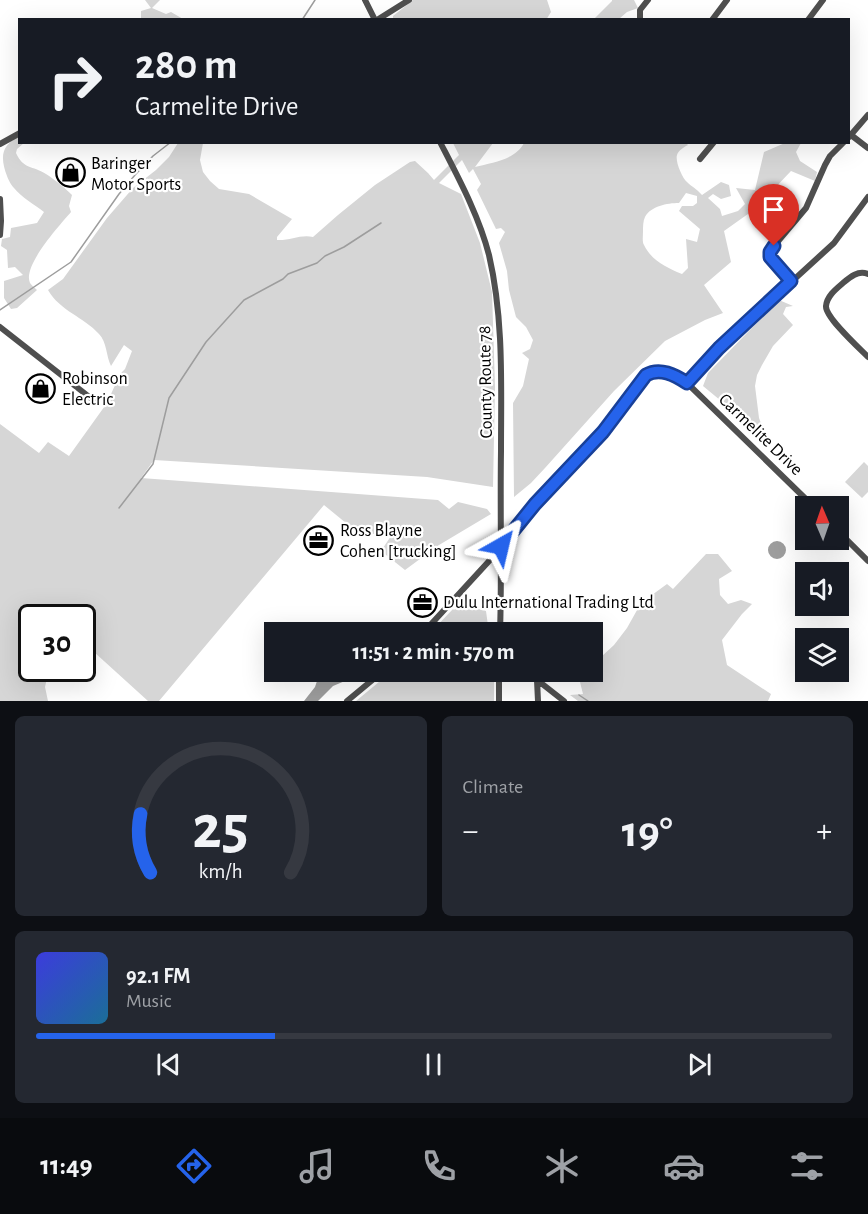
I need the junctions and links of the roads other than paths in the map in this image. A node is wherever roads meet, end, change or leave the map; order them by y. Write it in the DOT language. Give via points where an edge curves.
graph roads {
  1 [pos="365,0"];
  2 [pos="409,0"];
  3 [pos="648,0"];
  4 [pos="728,0"];
  5 [pos="823,0"];
  6 [pos="640,17"];
  7 [pos="375,18"];
  8 [pos="379,18"];
  9 [pos="714,18"];
  10 [pos="810,18"];
  11 [pos="868,115"];
  12 [pos="18,134"];
  13 [pos="850,136"];
  14 [pos="0,144"];
  15 [pos="441,144"];
  16 [pos="712,144"];
  17 [pos="842,144"];
  18 [pos="868,148"];
  19 [pos="700,159"];
  20 [pos="868,197"];
  21 [pos="0,199"];
  22 [pos="0,235"];
  23 [pos="868,274"];
  24 [pos="791,281"];
  25 [pos="0,327"];
  26 [pos="868,357"];
  27 [pos="687,383"];
  28 [pos="97,403"];
  29 [pos="803,496"];
  30 [pos="849,542"];
  31 [pos="501,546"];
  32 [pos="868,561"];
  33 [pos="434,622"];
  34 [pos="500,622"];
  35 [pos="370,682"];
  36 [pos="499,682"];
  37 [pos="537,682"];
  38 [pos="540,682"];
  39 [pos="347,701"];
  40 [pos="499,701"];
  41 [pos="538,701"];
  42 [pos="564,701"];
  1 -- 7 [label="street"];
  2 -- 8 [label="street"];
  3 -- 6 [label="street"];
  4 -- 9 [label="street"];
  5 -- 10 [label="street"];
  11 -- 13 [label="street"];
  12 -- 14 [label="street"];
  13 -- 18 [label="street"];
  15 -- 31 [label="street, County Route 78" via="481,230 496,289 500,337"];
  16 -- 19 [label="street"];
  17 -- 24 [label="street" via="830,156 806,208 770,252 772,260"];
  20 -- 24 [label="street" via="834,243"];
  21 -- 22 [label="street"];
  23 -- 26 [label="street" via="852,276 830,296 826,307 829,316"];
  24 -- 27 [label="street"];
  25 -- 28 [label="street"];
  27 -- 29 [label="street, Carmelite Drive"];
  27 -- 31 [label="street, Carmelite Drive" via="664,372 653,372 643,379 603,432"];
  30 -- 32 [label="street"];
  31 -- 33 [label="street"];
  31 -- 34 [label="street, County Route 78"];
  35 -- 39 [label="street"];
  36 -- 40 [label="street"];
  37 -- 41 [label="street"];
  38 -- 42 [label="street"];
}
